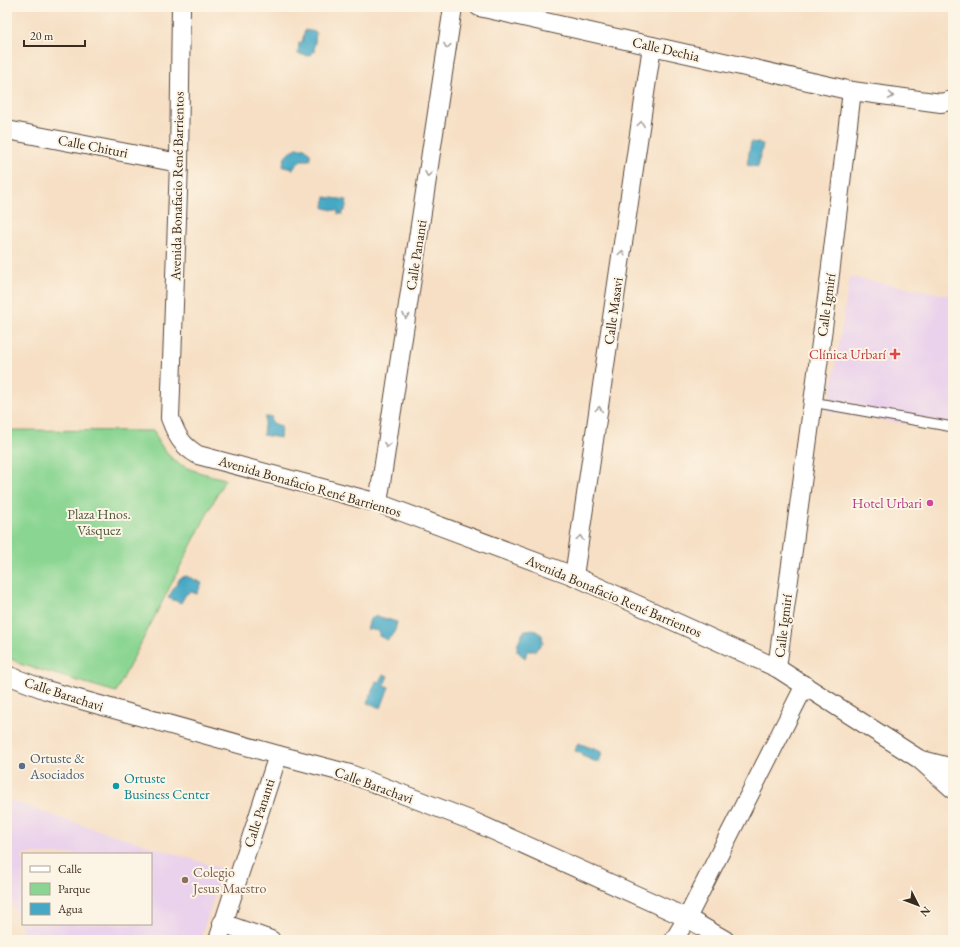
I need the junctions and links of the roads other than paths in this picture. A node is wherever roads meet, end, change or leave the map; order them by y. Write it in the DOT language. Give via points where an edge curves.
graph roads {
  1 [pos="181,7"];
  2 [pos="453,7"];
  3 [pos="479,7"];
  4 [pos="652,46"];
  5 [pos="852,91"];
  6 [pos="953,100"];
  7 [pos="7,130"];
  8 [pos="179,163"];
  9 [pos="812,402"];
  10 [pos="953,427"];
  11 [pos="378,503"];
  12 [pos="574,576"];
  13 [pos="777,668"];
  14 [pos="7,675"];
  15 [pos="805,685"];
  16 [pos="278,756"];
  17 [pos="920,759"];
  18 [pos="953,768"];
  19 [pos="953,790"];
  20 [pos="687,918"];
  21 [pos="220,932"];
  22 [pos="271,940"];
  23 [pos="674,940"];
  24 [pos="724,940"];
  1 -- 8 [label="street, Avenida Bonafacio René Barrientos"];
  2 -- 11 [label="street, Calle Pananti, one-way"];
  3 -- 4 [label="street, Calle Dechia"];
  4 -- 5 [label="street, Calle Dechia"];
  12 -- 4 [label="street, Calle Masavi, one-way"];
  5 -- 6 [label="street, one-way" via="940,103"];
  5 -- 9 [label="street, Calle Igmirí"];
  7 -- 8 [label="street, Calle Chituri"];
  8 -- 11 [label="street, Avenida Bonafacio René Barrientos" via="170,418 176,435 186,448 198,455"];
  9 -- 10 [label="lane"];
  9 -- 13 [label="street, Calle Igmirí"];
  11 -- 12 [label="street, Avenida Bonafacio René Barrientos"];
  12 -- 13 [label="street, Avenida Bonafacio René Barrientos"];
  13 -- 15 [label="street, Avenida Bonafacio René Barrientos"];
  14 -- 16 [label="street, Calle Barachavi" via="46,690"];
  15 -- 17 [label="street, Avenida Bonafacio René Barrientos"];
  15 -- 20 [label="street"];
  16 -- 20 [label="street, Calle Barachavi" via="350,774 470,820"];
  16 -- 21 [label="street, Calle Pananti"];
  17 -- 18 [label="street, Avenida Bonafacio René Barrientos"];
  17 -- 19 [label="street, Avenida Bonafacio René Barrientos"];
  20 -- 23 [label="street"];
  20 -- 24 [label="street, Calle Barachavi"];
  21 -- 22 [label="street"];
}
